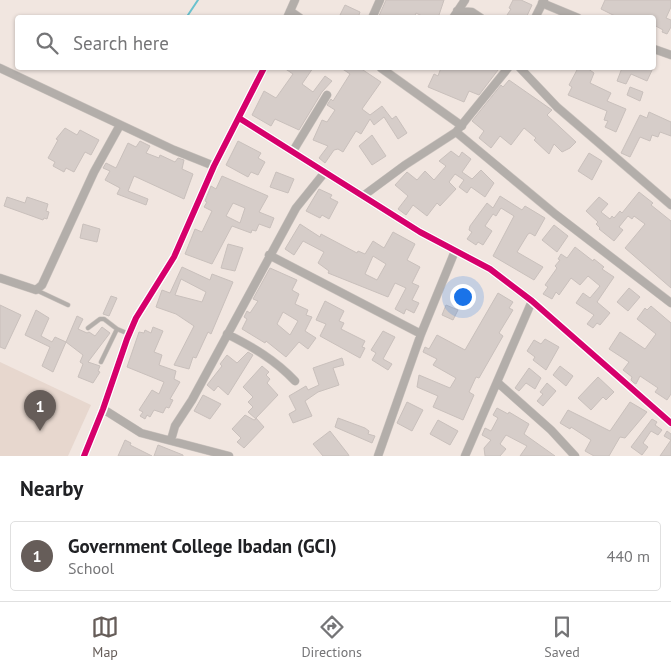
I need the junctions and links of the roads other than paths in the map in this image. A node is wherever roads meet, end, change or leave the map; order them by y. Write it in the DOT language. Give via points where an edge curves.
graph roads {
  1 [pos="296,0"];
  2 [pos="380,0"];
  3 [pos="465,0"];
  4 [pos="543,1"];
  5 [pos="289,14"];
  6 [pos="455,14"];
  7 [pos="373,15"];
  8 [pos="476,15"];
  9 [pos="536,15"];
  10 [pos="572,15"];
  11 [pos="656,50"];
  12 [pos="671,55"];
  13 [pos="0,68"];
  14 [pos="263,70"];
  15 [pos="384,70"];
  16 [pos="506,70"];
  17 [pos="522,70"];
  18 [pos="327,95"];
  19 [pos="239,118"];
  20 [pos="120,124"];
  21 [pos="459,129"];
  22 [pos="294,151"];
  23 [pos="214,166"];
  24 [pos="325,172"];
  25 [pos="363,196"];
  26 [pos="671,205"];
  27 [pos="455,251"];
  28 [pos="269,255"];
  29 [pos="0,278"];
  30 [pos="36,290"];
  31 [pos="532,300"];
  32 [pos="671,303"];
  33 [pos="68,305"];
  34 [pos="88,328"];
  35 [pos="117,329"];
  36 [pos="129,334"];
  37 [pos="227,334"];
  38 [pos="421,334"];
  39 [pos="101,362"];
  40 [pos="295,381"];
  41 [pos="497,382"];
  42 [pos="103,409"];
  43 [pos="671,423"];
  44 [pos="175,426"];
  45 [pos="161,437"];
  46 [pos="171,440"];
  47 [pos="224,455"];
  48 [pos="84,456"];
  49 [pos="378,456"];
  50 [pos="465,456"];
  51 [pos="573,456"];
  1 -- 5 [label="street"];
  2 -- 7 [label="street"];
  3 -- 6 [label="street"];
  4 -- 9 [label="street"];
  4 -- 10 [label="street"];
  6 -- 8 [label="street" via="472,12"];
  11 -- 12 [label="street"];
  13 -- 20 [label="street"];
  14 -- 19 [label="street"];
  15 -- 21 [label="street"];
  16 -- 21 [label="street"];
  17 -- 26 [label="street" via="557,107"];
  18 -- 22 [label="street"];
  19 -- 22 [label="street"];
  19 -- 23 [label="street"];
  20 -- 23 [label="street"];
  20 -- 30 [label="street" via="42,284"];
  21 -- 25 [label="street"];
  21 -- 32 [label="street" via="555,214"];
  22 -- 24 [label="street"];
  23 -- 36 [label="street" via="174,257"];
  24 -- 25 [label="street"];
  24 -- 28 [label="street" via="296,208"];
  25 -- 27 [label="street"];
  27 -- 31 [label="street" via="490,269"];
  27 -- 38 [label="street"];
  28 -- 37 [label="street"];
  28 -- 38 [label="street"];
  29 -- 30 [label="street"];
  30 -- 33 [label="lane"];
  31 -- 41 [label="street"];
  31 -- 43 [label="street"];
  34 -- 35 [label="lane" via="104,319"];
  35 -- 36 [label="lane"];
  35 -- 39 [label="lane"];
  36 -- 42 [label="street"];
  37 -- 40 [label="street" via="260,351"];
  37 -- 44 [label="street"];
  38 -- 49 [label="street"];
  41 -- 50 [label="street"];
  41 -- 51 [label="street" via="551,430"];
  42 -- 45 [label="street" via="141,433"];
  42 -- 48 [label="street"];
  44 -- 45 [label="street"];
  44 -- 46 [label="street"];
  45 -- 46 [label="street"];
  46 -- 47 [label="street"];
}
